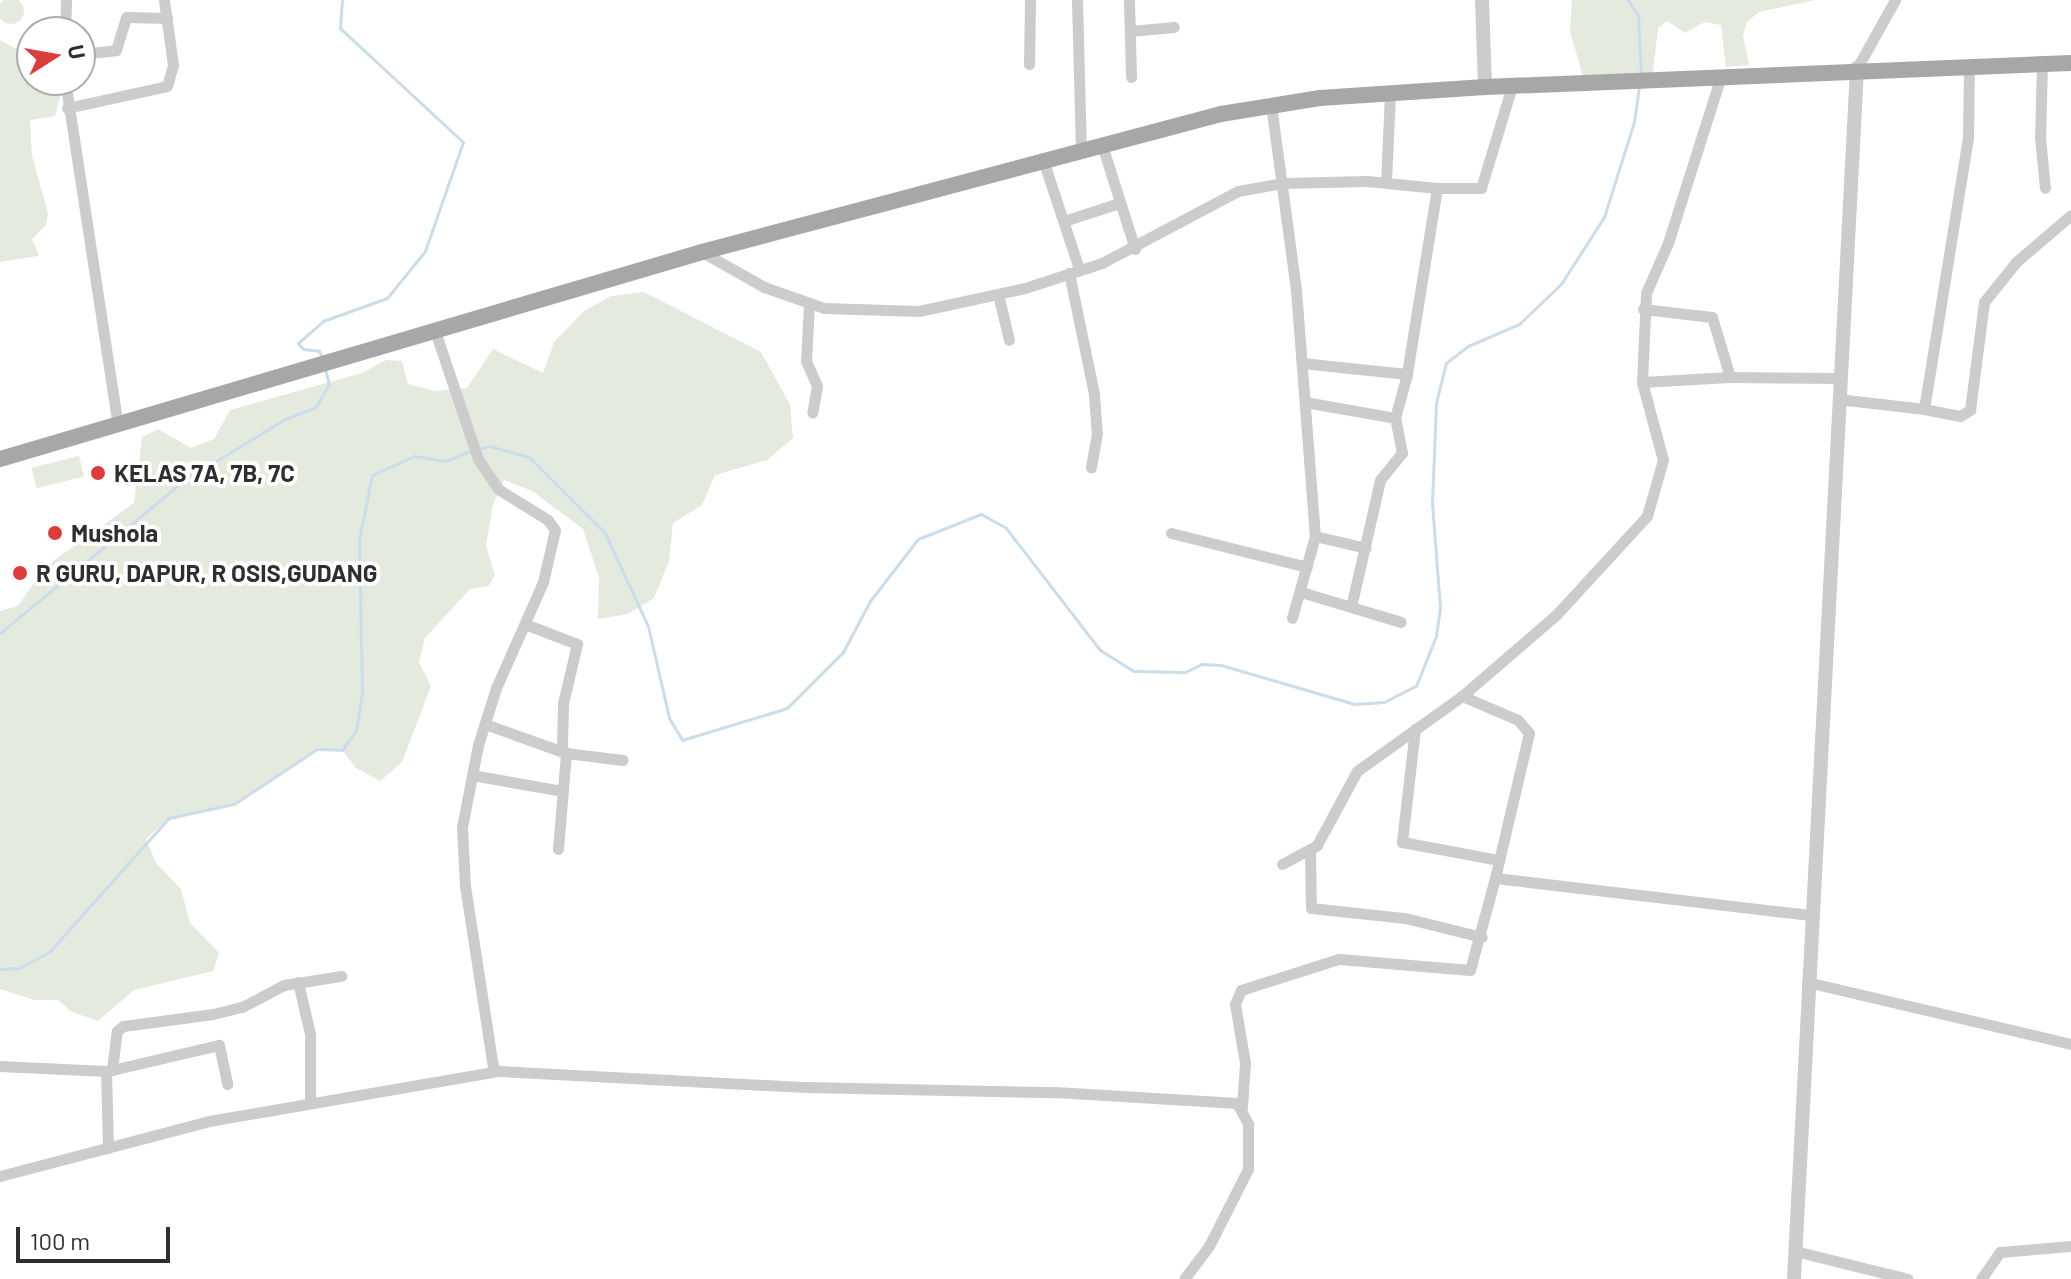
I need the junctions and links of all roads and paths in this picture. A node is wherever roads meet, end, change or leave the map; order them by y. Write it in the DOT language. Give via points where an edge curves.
graph roads {
  1 [pos="164,0"];
  2 [pos="1030,0"];
  3 [pos="1077,0"];
  4 [pos="1129,0"];
  5 [pos="1482,0"];
  6 [pos="1895,0"];
  7 [pos="167,18"];
  8 [pos="1174,27"];
  9 [pos="1130,31"];
  10 [pos="96,52"];
  11 [pos="2071,63"];
  12 [pos="1029,64"];
  13 [pos="2042,64"];
  14 [pos="1969,65"];
  15 [pos="1857,68"];
  16 [pos="1721,76"];
  17 [pos="1131,77"];
  18 [pos="1512,86"];
  19 [pos="1485,87"];
  20 [pos="1390,93"];
  21 [pos="66,96"];
  22 [pos="1271,105"];
  23 [pos="67,108"];
  24 [pos="1102,145"];
  25 [pos="1081,150"];
  26 [pos="1043,160"];
  27 [pos="1386,182"];
  28 [pos="1283,183"];
  29 [pos="1437,188"];
  30 [pos="2045,188"];
  31 [pos="1119,203"];
  32 [pos="2071,215"];
  33 [pos="1064,221"];
  34 [pos="1135,249"];
  35 [pos="702,252"];
  36 [pos="1074,271"];
  37 [pos="998,294"];
  38 [pos="809,304"];
  39 [pos="1643,309"];
  40 [pos="435,331"];
  41 [pos="1009,340"];
  42 [pos="1302,363"];
  43 [pos="1407,374"];
  44 [pos="1730,377"];
  45 [pos="1839,378"];
  46 [pos="1642,382"];
  47 [pos="1838,399"];
  48 [pos="1305,402"];
  49 [pos="1924,409"];
  50 [pos="812,413"];
  51 [pos="1395,418"];
  52 [pos="118,425"];
  53 [pos="0,459"];
  54 [pos="1091,467"];
  55 [pos="1171,533"];
  56 [pos="1315,536"];
  57 [pos="1366,548"];
  58 [pos="1307,567"];
  59 [pos="1301,592"];
  60 [pos="1351,607"];
  61 [pos="1292,618"];
  62 [pos="1401,622"];
  63 [pos="525,624"];
  64 [pos="1462,696"];
  65 [pos="485,724"];
  66 [pos="1415,729"];
  67 [pos="564,751"];
  68 [pos="623,760"];
  69 [pos="472,775"];
  70 [pos="562,791"];
  71 [pos="558,849"];
  72 [pos="1310,852"];
  73 [pos="1499,860"];
  74 [pos="1282,864"];
  75 [pos="1495,878"];
  76 [pos="1810,915"];
  77 [pos="1482,937"];
  78 [pos="341,976"];
  79 [pos="298,982"];
  80 [pos="1807,982"];
  81 [pos="2071,1044"];
  82 [pos="0,1066"];
  83 [pos="109,1071"];
  84 [pos="498,1071"];
  85 [pos="227,1084"];
  86 [pos="310,1102"];
  87 [pos="1242,1107"];
  88 [pos="108,1148"];
  89 [pos="0,1176"];
  90 [pos="2071,1246"];
  91 [pos="1795,1251"];
  92 [pos="1184,1279"];
  93 [pos="1794,1279"];
  94 [pos="1908,1279"];
  95 [pos="1981,1279"];
  1 -- 7 [label="street"];
  2 -- 12 [label="street"];
  3 -- 25 [label="street"];
  4 -- 9 [label="street"];
  5 -- 19 [label="street"];
  6 -- 15 [label="street"];
  7 -- 10 [label="street" via="126,17 116,50"];
  7 -- 23 [label="street" via="173,65 167,86"];
  8 -- 9 [label="street"];
  9 -- 17 [label="street"];
  11 -- 13 [label="main road"];
  13 -- 14 [label="main road"];
  13 -- 30 [label="street"];
  14 -- 15 [label="main road"];
  14 -- 49 [label="street" via="1968,138"];
  15 -- 16 [label="main road"];
  15 -- 45 [label="street"];
  16 -- 18 [label="main road"];
  16 -- 39 [label="street"];
  18 -- 19 [label="main road"];
  18 -- 29 [label="street" via="1481,188"];
  19 -- 20 [label="main road"];
  20 -- 22 [label="main road"];
  20 -- 27 [label="street"];
  21 -- 23 [label="street"];
  22 -- 24 [label="main road"];
  22 -- 28 [label="street"];
  23 -- 52 [label="street"];
  24 -- 25 [label="main road"];
  24 -- 31 [label="street"];
  25 -- 26 [label="main road"];
  26 -- 33 [label="street"];
  26 -- 35 [label="main road"];
  27 -- 28 [label="street"];
  27 -- 29 [label="street"];
  28 -- 34 [label="street" via="1212,201"];
  28 -- 42 [label="street"];
  29 -- 43 [label="street"];
  31 -- 33 [label="street"];
  31 -- 34 [label="street"];
  32 -- 49 [label="street" via="2016,262 1984,302 1970,410 1960,416"];
  33 -- 36 [label="street"];
  34 -- 36 [label="street"];
  35 -- 38 [label="street"];
  35 -- 40 [label="main road"];
  36 -- 37 [label="street"];
  36 -- 54 [label="street" via="1094,394 1097,433"];
  37 -- 38 [label="street" via="919,311"];
  37 -- 41 [label="street"];
  38 -- 50 [label="street" via="806,361 817,386"];
  39 -- 44 [label="street" via="1712,317"];
  39 -- 46 [label="street"];
  40 -- 52 [label="main road"];
  40 -- 63 [label="street" via="478,459 498,489 548,520 555,530 543,582"];
  42 -- 43 [label="street"];
  42 -- 48 [label="street"];
  43 -- 51 [label="street"];
  44 -- 45 [label="street"];
  44 -- 46 [label="street"];
  45 -- 47 [label="street"];
  46 -- 64 [label="street" via="1663,460 1647,516 1556,615"];
  47 -- 49 [label="street"];
  47 -- 76 [label="street"];
  48 -- 51 [label="street"];
  48 -- 56 [label="street"];
  51 -- 57 [label="street" via="1402,453 1380,480"];
  52 -- 53 [label="main road"];
  55 -- 58 [label="street"];
  56 -- 57 [label="street"];
  56 -- 58 [label="street"];
  57 -- 60 [label="street"];
  58 -- 59 [label="street"];
  59 -- 60 [label="street"];
  59 -- 61 [label="street"];
  60 -- 62 [label="street"];
  63 -- 65 [label="street"];
  63 -- 67 [label="street" via="577,644 563,703"];
  64 -- 66 [label="street"];
  64 -- 73 [label="street" via="1518,720 1529,733"];
  65 -- 67 [label="street"];
  65 -- 69 [label="street"];
  66 -- 72 [label="street" via="1357,771"];
  66 -- 73 [label="street" via="1404,845"];
  67 -- 68 [label="street"];
  67 -- 70 [label="street"];
  69 -- 70 [label="street"];
  69 -- 84 [label="street" via="462,860 490,1055"];
  70 -- 71 [label="street"];
  72 -- 74 [label="street"];
  72 -- 77 [label="street" via="1311,908 1405,918"];
  73 -- 75 [label="street"];
  75 -- 76 [label="street"];
  75 -- 77 [label="street"];
  76 -- 80 [label="street"];
  77 -- 87 [label="street" via="1475,965 1466,971 1339,959 1249,985 1235,1004 1245,1063"];
  78 -- 79 [label="street"];
  79 -- 83 [label="street" via="271,989 242,1007 123,1026 117,1031"];
  79 -- 86 [label="street" via="310,1034"];
  80 -- 81 [label="street"];
  80 -- 91 [label="street"];
  82 -- 83 [label="street"];
  83 -- 85 [label="street" via="219,1045"];
  83 -- 88 [label="street"];
  84 -- 86 [label="street"];
  84 -- 87 [label="street" via="806,1087 1055,1092"];
  86 -- 88 [label="street"];
  87 -- 92 [label="street" via="1251,1142 1248,1169 1209,1246"];
  88 -- 89 [label="street"];
  90 -- 95 [label="street" via="2000,1252"];
  91 -- 93 [label="street"];
  91 -- 94 [label="street"];
}
